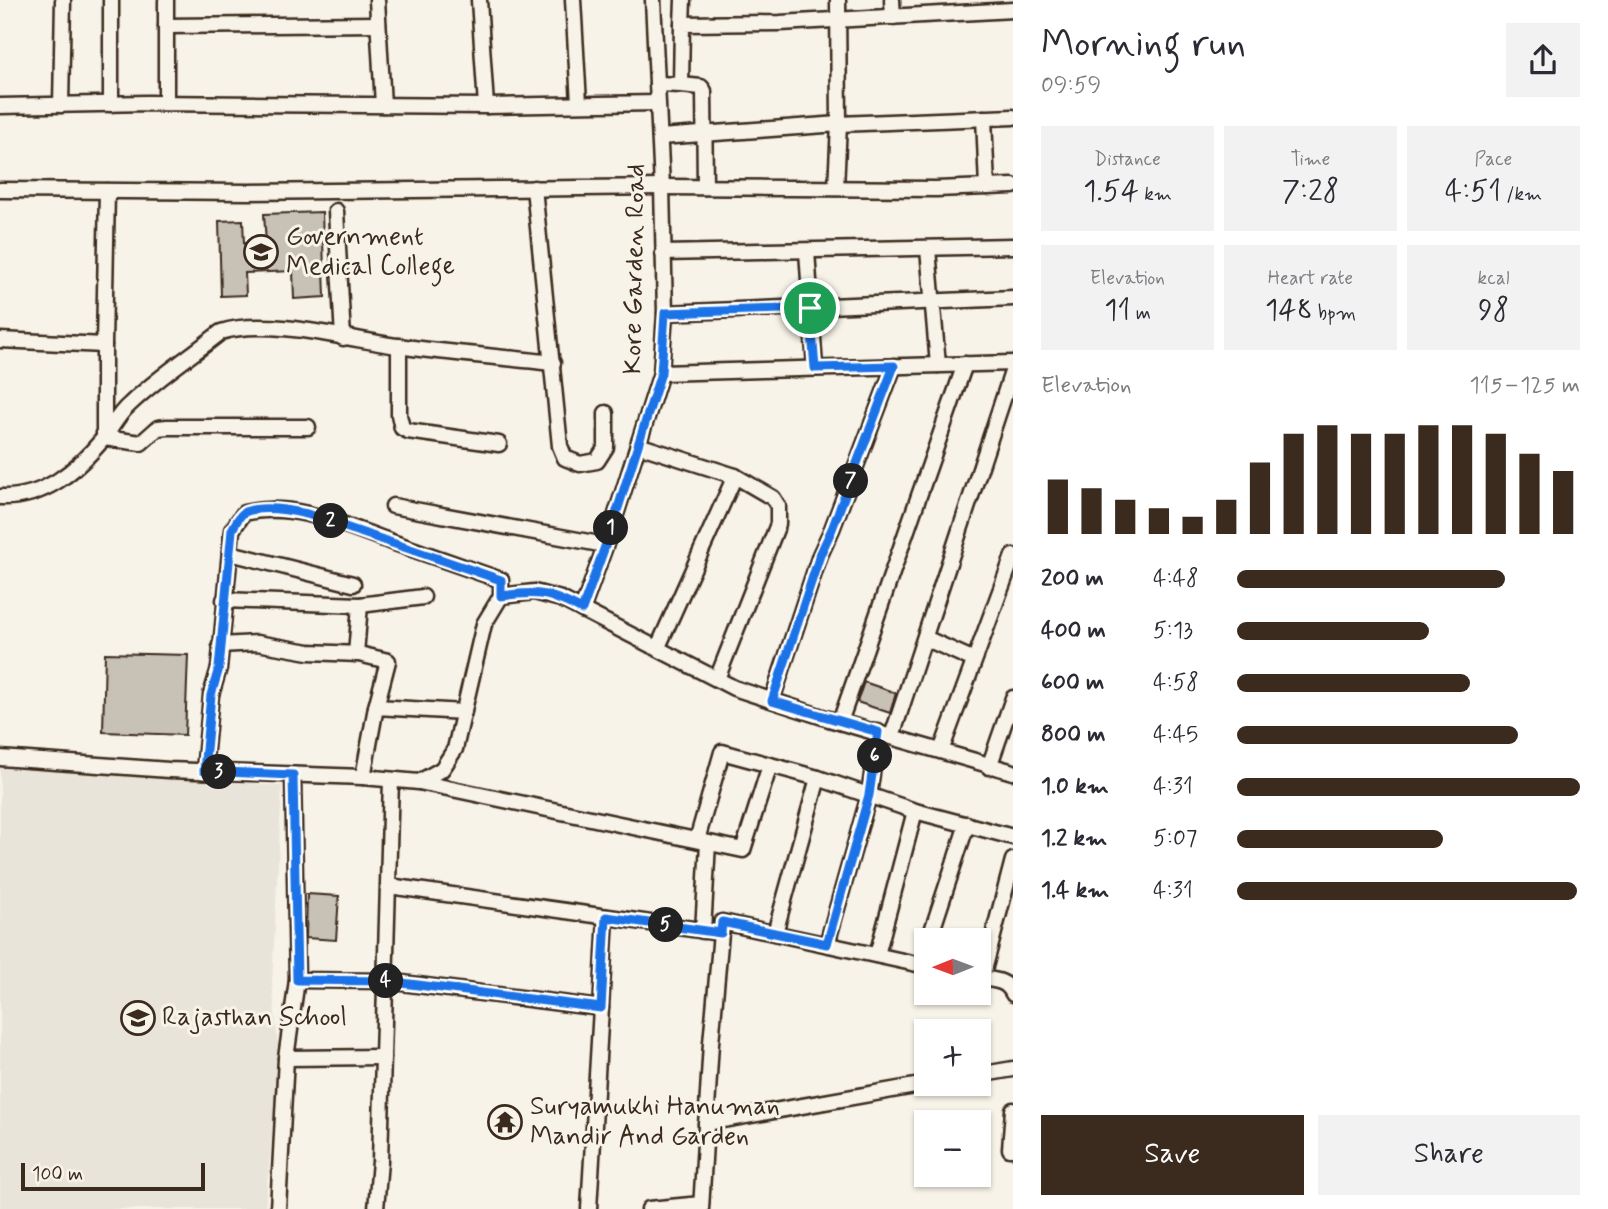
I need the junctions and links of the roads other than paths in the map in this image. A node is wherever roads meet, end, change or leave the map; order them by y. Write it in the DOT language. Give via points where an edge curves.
graph roads {
  1 [pos="63,0"];
  2 [pos="111,0"];
  3 [pos="166,0"];
  4 [pos="377,0"];
  5 [pos="479,0"];
  6 [pos="573,0"];
  7 [pos="653,0"];
  8 [pos="683,0"];
  9 [pos="838,0"];
  10 [pos="892,0"];
  11 [pos="1013,10"];
  12 [pos="892,17"];
  13 [pos="839,21"];
  14 [pos="378,24"];
  15 [pos="682,24"];
  16 [pos="166,26"];
  17 [pos="657,84"];
  18 [pos="681,85"];
  19 [pos="166,103"];
  20 [pos="579,103"];
  21 [pos="657,103"];
  22 [pos="111,104"];
  23 [pos="61,105"];
  24 [pos="383,105"];
  25 [pos="0,106"];
  26 [pos="486,106"];
  27 [pos="1013,117"];
  28 [pos="984,118"];
  29 [pos="839,124"];
  30 [pos="704,133"];
  31 [pos="660,137"];
  32 [pos="1013,186"];
  33 [pos="662,187"];
  34 [pos="705,187"];
  35 [pos="987,187"];
  36 [pos="534,188"];
  37 [pos="836,188"];
  38 [pos="0,190"];
  39 [pos="107,191"];
  40 [pos="335,211"];
  41 [pos="1013,246"];
  42 [pos="928,249"];
  43 [pos="807,251"];
  44 [pos="663,253"];
  45 [pos="1013,298"];
  46 [pos="932,303"];
  47 [pos="810,308"];
  48 [pos="665,313"];
  49 [pos="343,338"];
  50 [pos="0,340"];
  51 [pos="104,345"];
  52 [pos="400,346"];
  53 [pos="553,363"];
  54 [pos="1013,363"];
  55 [pos="965,364"];
  56 [pos="938,365"];
  57 [pos="894,366"];
  58 [pos="815,368"];
  59 [pos="1013,369"];
  60 [pos="661,373"];
  61 [pos="606,413"];
  62 [pos="308,428"];
  63 [pos="104,438"];
  64 [pos="499,444"];
  65 [pos="638,445"];
  66 [pos="735,476"];
  67 [pos="0,497"];
  68 [pos="393,506"];
  69 [pos="606,545"];
  70 [pos="230,552"];
  71 [pos="1013,556"];
  72 [pos="353,584"];
  73 [pos="501,596"];
  74 [pos="423,597"];
  75 [pos="224,600"];
  76 [pos="360,605"];
  77 [pos="582,610"];
  78 [pos="925,638"];
  79 [pos="220,645"];
  80 [pos="658,647"];
  81 [pos="356,654"];
  82 [pos="974,660"];
  83 [pos="717,679"];
  84 [pos="1013,698"];
  85 [pos="772,701"];
  86 [pos="376,707"];
  87 [pos="464,712"];
  88 [pos="840,722"];
  89 [pos="885,734"];
  90 [pos="942,751"];
  91 [pos="0,758"];
  92 [pos="770,765"];
  93 [pos="989,767"];
  94 [pos="204,771"];
  95 [pos="1013,772"];
  96 [pos="293,775"];
  97 [pos="363,777"];
  98 [pos="818,778"];
  99 [pos="391,780"];
  100 [pos="419,782"];
  101 [pos="869,795"];
  102 [pos="915,811"];
  103 [pos="967,824"];
  104 [pos="1013,837"];
  105 [pos="703,842"];
  106 [pos="1013,860"];
  107 [pos="389,886"];
  108 [pos="606,917"];
  109 [pos="933,928"];
  110 [pos="703,931"];
  111 [pos="721,933"];
  112 [pos="775,933"];
  113 [pos="991,939"];
  114 [pos="827,944"];
  115 [pos="877,955"];
  116 [pos="914,960"];
  117 [pos="297,980"];
  118 [pos="386,981"];
  119 [pos="1008,981"];
  120 [pos="1013,994"];
  121 [pos="601,1008"];
  122 [pos="383,1057"];
  123 [pos="286,1058"];
  124 [pos="1013,1069"];
  125 [pos="991,1073"];
  126 [pos="914,1086"];
  127 [pos="1013,1110"];
  128 [pos="706,1123"];
  129 [pos="1013,1149"];
  130 [pos="701,1207"];
  131 [pos="278,1209"];
  132 [pos="376,1209"];
  133 [pos="589,1209"];
  134 [pos="649,1209"];
  1 -- 23 [label="street"];
  2 -- 22 [label="street"];
  3 -- 16 [label="street"];
  4 -- 14 [label="street"];
  5 -- 26 [label="street"];
  6 -- 20 [label="street"];
  7 -- 17 [label="street, Kore Garden Road"];
  8 -- 15 [label="street"];
  9 -- 13 [label="street"];
  10 -- 12 [label="street"];
  11 -- 12 [label="street"];
  12 -- 13 [label="street"];
  13 -- 15 [label="street"];
  13 -- 29 [label="street"];
  14 -- 16 [label="street"];
  14 -- 24 [label="street"];
  15 -- 18 [label="street"];
  16 -- 19 [label="street"];
  17 -- 18 [label="street"];
  17 -- 21 [label="street, Kore Garden Road"];
  18 -- 30 [label="street" via="704,91"];
  19 -- 22 [label="street"];
  19 -- 24 [label="street"];
  20 -- 21 [label="street"];
  20 -- 26 [label="street"];
  21 -- 31 [label="street, Kore Garden Road"];
  22 -- 23 [label="street"];
  23 -- 25 [label="street"];
  24 -- 26 [label="street"];
  27 -- 28 [label="street"];
  28 -- 29 [label="street"];
  28 -- 35 [label="street"];
  29 -- 30 [label="street"];
  29 -- 37 [label="street"];
  30 -- 31 [label="street"];
  30 -- 34 [label="street"];
  31 -- 33 [label="street, Kore Garden Road"];
  32 -- 35 [label="street"];
  33 -- 34 [label="street"];
  33 -- 36 [label="street"];
  33 -- 44 [label="street, Kore Garden Road"];
  34 -- 37 [label="street"];
  35 -- 37 [label="street"];
  36 -- 39 [label="street"];
  36 -- 53 [label="street"];
  38 -- 39 [label="street"];
  39 -- 51 [label="street"];
  40 -- 49 [label="street"];
  41 -- 42 [label="street"];
  42 -- 43 [label="street"];
  42 -- 46 [label="street"];
  43 -- 44 [label="street"];
  43 -- 47 [label="street"];
  44 -- 48 [label="street, Kore Garden Road"];
  45 -- 46 [label="street"];
  46 -- 47 [label="street"];
  46 -- 56 [label="street"];
  47 -- 48 [label="street"];
  47 -- 58 [label="street"];
  48 -- 60 [label="street, Kore Garden Road"];
  49 -- 52 [label="street"];
  49 -- 63 [label="street" via="250,326 221,332 127,406"];
  50 -- 51 [label="street"];
  51 -- 63 [label="street"];
  52 -- 53 [label="street"];
  52 -- 64 [label="street" via="402,428"];
  53 -- 61 [label="street" via="565,458 580,464 597,461 606,447"];
  54 -- 55 [label="street"];
  55 -- 56 [label="street"];
  55 -- 88 [label="street"];
  56 -- 57 [label="street"];
  57 -- 58 [label="street"];
  57 -- 85 [label="street" via="820,555"];
  58 -- 60 [label="street"];
  59 -- 78 [label="street"];
  60 -- 65 [label="street, Kore Garden Road"];
  62 -- 63 [label="street" via="167,427 158,428 141,443"];
  63 -- 67 [label="street" via="58,483 35,493"];
  65 -- 66 [label="street"];
  65 -- 69 [label="street, Kore Garden Road"];
  66 -- 80 [label="street"];
  66 -- 83 [label="street" via="773,498 778,524"];
  68 -- 69 [label="street"];
  69 -- 77 [label="street, Kore Garden Road"];
  70 -- 72 [label="street"];
  70 -- 73 [label="street" via="232,530 244,513 287,510 329,520 501,580"];
  70 -- 75 [label="street"];
  71 -- 82 [label="street"];
  73 -- 77 [label="street" via="534,592"];
  73 -- 87 [label="street" via="484,624"];
  74 -- 76 [label="street"];
  75 -- 76 [label="street"];
  75 -- 79 [label="street"];
  76 -- 81 [label="street"];
  77 -- 80 [label="street"];
  78 -- 82 [label="street"];
  78 -- 89 [label="street"];
  79 -- 81 [label="street" via="257,643"];
  79 -- 94 [label="street"];
  80 -- 83 [label="street"];
  81 -- 86 [label="street" via="388,661"];
  82 -- 90 [label="street"];
  83 -- 85 [label="street"];
  84 -- 93 [label="street"];
  85 -- 88 [label="street"];
  86 -- 87 [label="street"];
  86 -- 97 [label="street"];
  87 -- 100 [label="street" via="455,749 442,769"];
  88 -- 89 [label="street"];
  89 -- 90 [label="street"];
  89 -- 101 [label="street"];
  90 -- 93 [label="street"];
  91 -- 94 [label="street"];
  92 -- 98 [label="street"];
  92 -- 105 [label="street" via="743,850"];
  92 -- 105 [label="street" via="722,752"];
  93 -- 95 [label="street"];
  94 -- 96 [label="street"];
  96 -- 97 [label="street"];
  96 -- 117 [label="street"];
  97 -- 99 [label="street"];
  98 -- 101 [label="street"];
  98 -- 112 [label="street"];
  99 -- 100 [label="street"];
  99 -- 107 [label="street"];
  100 -- 105 [label="street"];
  101 -- 102 [label="street"];
  101 -- 114 [label="street"];
  102 -- 103 [label="street"];
  102 -- 115 [label="street"];
  103 -- 104 [label="street"];
  103 -- 109 [label="street"];
  105 -- 110 [label="street"];
  106 -- 113 [label="street"];
  107 -- 108 [label="street"];
  107 -- 118 [label="street"];
  108 -- 110 [label="street"];
  108 -- 121 [label="street"];
  110 -- 111 [label="street"];
  111 -- 112 [label="street" via="722,922"];
  111 -- 128 [label="street"];
  112 -- 114 [label="street"];
  114 -- 115 [label="street"];
  115 -- 116 [label="street"];
  117 -- 118 [label="street"];
  117 -- 123 [label="street"];
  118 -- 121 [label="street"];
  118 -- 122 [label="street"];
  119 -- 120 [label="street"];
  121 -- 133 [label="street"];
  122 -- 123 [label="street"];
  122 -- 132 [label="street"];
  123 -- 131 [label="street"];
  124 -- 125 [label="street"];
  126 -- 128 [label="street"];
  127 -- 129 [label="street"];
  128 -- 130 [label="street"];
  130 -- 134 [label="street"];
}
